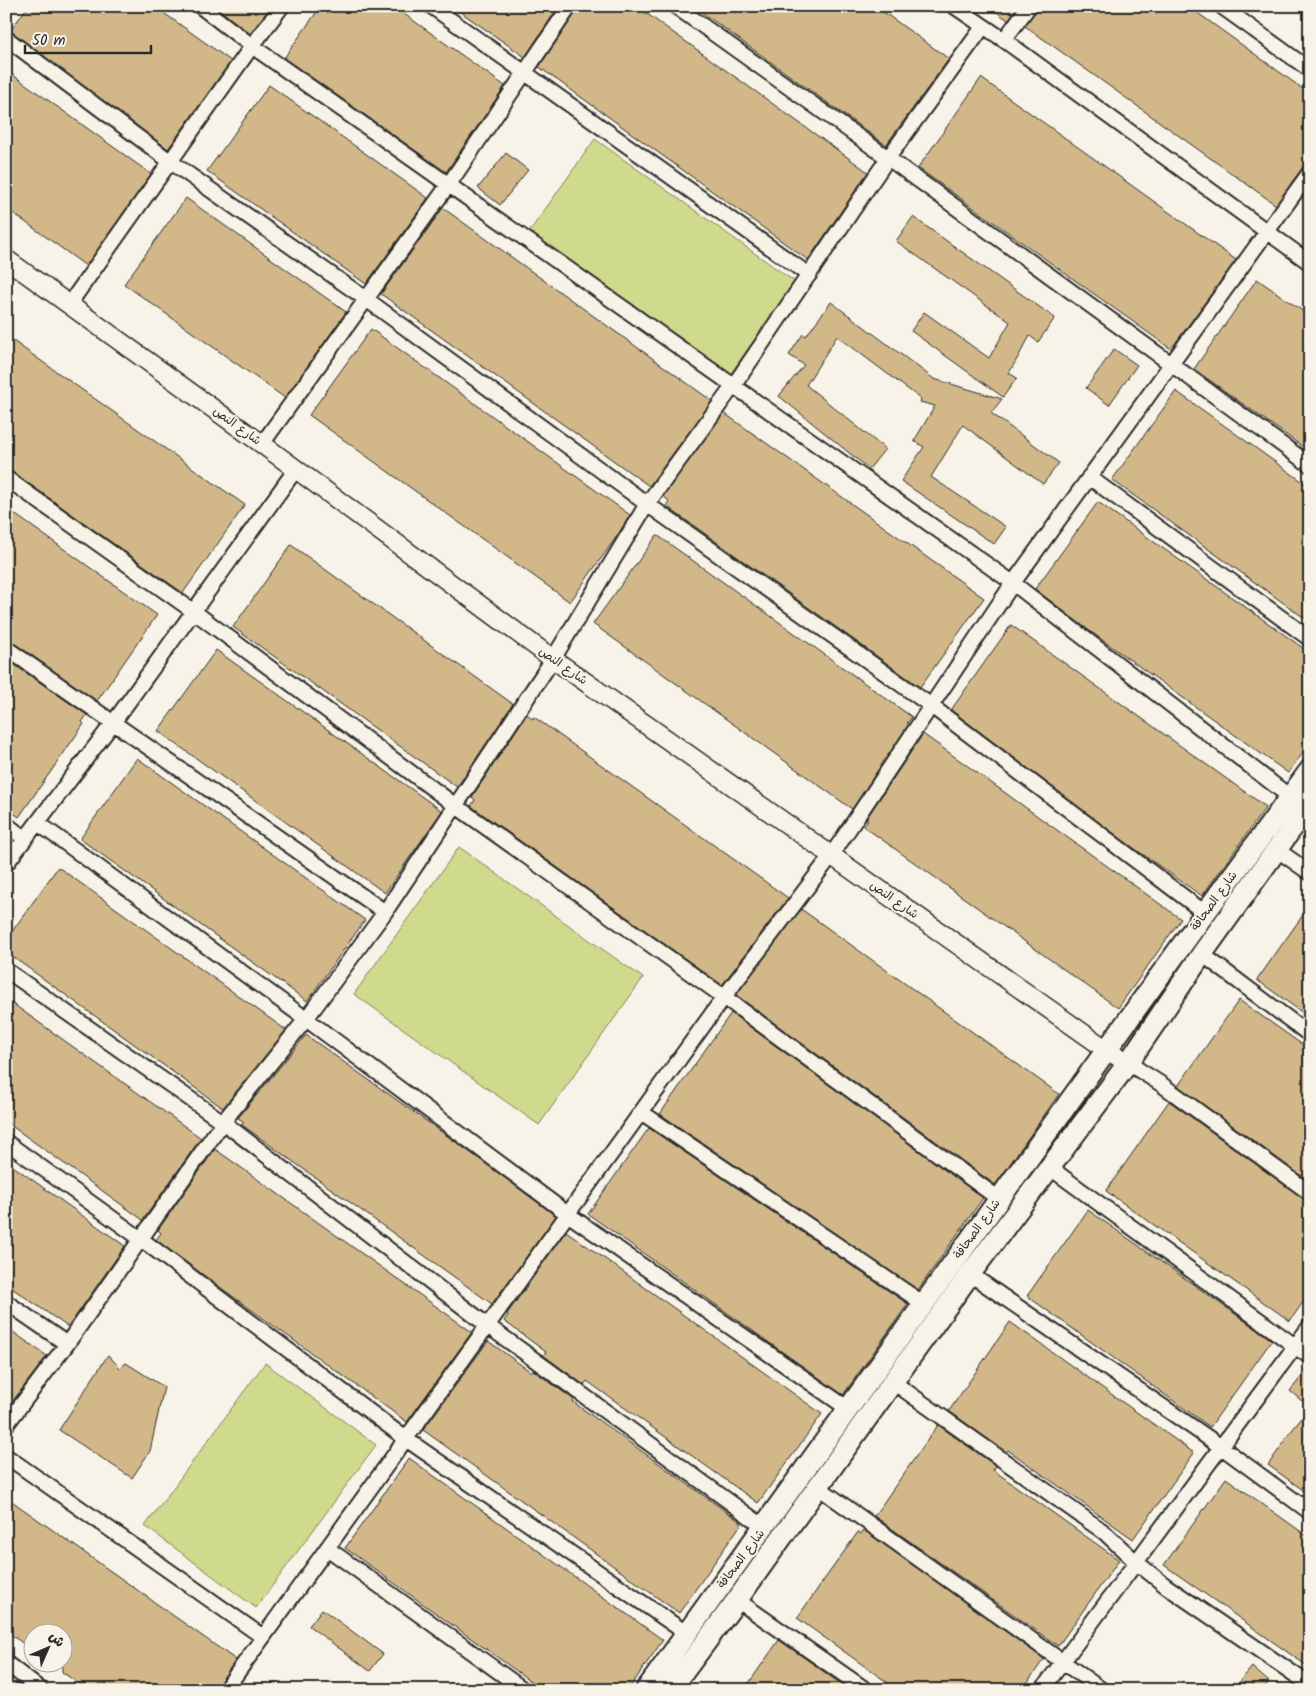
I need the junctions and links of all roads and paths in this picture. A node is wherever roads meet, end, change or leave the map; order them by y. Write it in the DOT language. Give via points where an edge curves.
graph roads {
  1 [pos="200,6"];
  2 [pos="282,6"];
  3 [pos="431,6"];
  4 [pos="570,6"];
  5 [pos="675,6"];
  6 [pos="954,6"];
  7 [pos="1029,6"];
  8 [pos="1221,6"];
  9 [pos="983,27"];
  10 [pos="6,38"];
  11 [pos="1004,40"];
  12 [pos="252,46"];
  13 [pos="1310,70"];
  14 [pos="524,73"];
  15 [pos="888,158"];
  16 [pos="171,162"];
  17 [pos="1310,172"];
  18 [pos="449,184"];
  19 [pos="1266,231"];
  20 [pos="6,259"];
  21 [pos="1310,263"];
  22 [pos="809,276"];
  23 [pos="366,299"];
  24 [pos="70,304"];
  25 [pos="1171,364"];
  26 [pos="734,385"];
  27 [pos="262,444"];
  28 [pos="1310,465"];
  29 [pos="296,469"];
  30 [pos="1089,477"];
  31 [pos="6,478"];
  32 [pos="647,504"];
  33 [pos="1013,583"];
  34 [pos="193,611"];
  35 [pos="1310,639"];
  36 [pos="6,648"];
  37 [pos="553,659"];
  38 [pos="930,705"];
  39 [pos="113,723"];
  40 [pos="1310,770"];
  41 [pos="1290,797"];
  42 [pos="1310,803"];
  43 [pos="456,806"];
  44 [pos="38,823"];
  45 [pos="6,824"];
  46 [pos="26,839"];
  47 [pos="1276,849"];
  48 [pos="831,856"];
  49 [pos="6,864"];
  50 [pos="1310,873"];
  51 [pos="385,912"];
  52 [pos="1205,913"];
  53 [pos="1202,954"];
  54 [pos="6,970"];
  55 [pos="724,997"];
  56 [pos="306,1019"];
  57 [pos="1310,1034"];
  58 [pos="1107,1050"];
  59 [pos="1128,1063"];
  60 [pos="641,1112"];
  61 [pos="223,1122"];
  62 [pos="6,1142"];
  63 [pos="1049,1167"];
  64 [pos="1310,1193"];
  65 [pos="999,1199"];
  66 [pos="569,1215"];
  67 [pos="141,1239"];
  68 [pos="970,1274"];
  69 [pos="6,1302"];
  70 [pos="924,1304"];
  71 [pos="488,1326"];
  72 [pos="1310,1326"];
  73 [pos="67,1344"];
  74 [pos="1295,1346"];
  75 [pos="1310,1357"];
  76 [pos="893,1382"];
  77 [pos="847,1408"];
  78 [pos="6,1425"];
  79 [pos="406,1439"];
  80 [pos="1220,1446"];
  81 [pos="6,1456"];
  82 [pos="818,1487"];
  83 [pos="1310,1512"];
  84 [pos="764,1528"];
  85 [pos="328,1548"];
  86 [pos="1136,1562"];
  87 [pos="737,1600"];
  88 [pos="686,1633"];
  89 [pos="263,1637"];
  90 [pos="1064,1662"];
  91 [pos="6,1663"];
  92 [pos="1310,1686"];
  93 [pos="41,1690"];
  94 [pos="225,1690"];
  95 [pos="524,1690"];
  96 [pos="646,1690"];
  97 [pos="670,1690"];
  98 [pos="866,1690"];
  99 [pos="1042,1690"];
  100 [pos="1102,1690"];
  1 -- 12 [label="street"];
  2 -- 12 [label="street"];
  3 -- 14 [label="street"];
  4 -- 14 [label="street"];
  5 -- 15 [label="street"];
  6 -- 9 [label="street"];
  7 -- 11 [label="street"];
  8 -- 13 [label="street"];
  9 -- 11 [label="street"];
  9 -- 15 [label="street"];
  10 -- 16 [label="street"];
  11 -- 19 [label="street"];
  12 -- 16 [label="street"];
  12 -- 18 [label="street"];
  14 -- 18 [label="street"];
  14 -- 22 [label="street"];
  15 -- 22 [label="street"];
  15 -- 25 [label="street"];
  16 -- 23 [label="street"];
  16 -- 24 [label="street"];
  17 -- 19 [label="street"];
  18 -- 23 [label="street"];
  18 -- 26 [label="street"];
  19 -- 21 [label="street"];
  19 -- 25 [label="street"];
  20 -- 24 [label="street, شارع النص"];
  22 -- 26 [label="street"];
  23 -- 27 [label="street"];
  23 -- 32 [label="street"];
  24 -- 27 [label="street, شارع النص"];
  25 -- 28 [label="street"];
  25 -- 30 [label="street"];
  26 -- 32 [label="street"];
  26 -- 33 [label="street"];
  27 -- 29 [label="street, شارع النص"];
  29 -- 34 [label="street"];
  29 -- 37 [label="street, شارع النص"];
  30 -- 33 [label="street"];
  30 -- 35 [label="street"];
  31 -- 34 [label="street"];
  32 -- 37 [label="street"];
  32 -- 38 [label="street"];
  33 -- 38 [label="street"];
  33 -- 41 [label="street"];
  34 -- 39 [label="street"];
  34 -- 43 [label="street"];
  36 -- 39 [label="street"];
  37 -- 43 [label="street"];
  37 -- 48 [label="street, شارع النص"];
  38 -- 48 [label="street"];
  38 -- 52 [label="street"];
  39 -- 44 [label="street"];
  39 -- 51 [label="street"];
  40 -- 41 [label="main road, شارع الصحافة"];
  41 -- 52 [label="main road, شارع الصحافة"];
  42 -- 47 [label="main road, شارع الصحافة"];
  43 -- 51 [label="street"];
  43 -- 55 [label="street"];
  44 -- 46 [label="street"];
  44 -- 56 [label="street"];
  45 -- 46 [label="street"];
  46 -- 49 [label="street"];
  47 -- 50 [label="street"];
  47 -- 53 [label="main road, شارع الصحافة"];
  48 -- 55 [label="street"];
  48 -- 58 [label="street, شارع النص"];
  51 -- 56 [label="street"];
  52 -- 58 [label="main road, شارع الصحافة"];
  53 -- 57 [label="street"];
  53 -- 59 [label="main road, شارع الصحافة"];
  54 -- 61 [label="street"];
  55 -- 60 [label="street"];
  55 -- 65 [label="street"];
  56 -- 61 [label="street"];
  56 -- 66 [label="street"];
  58 -- 59 [label="street, شارع النص"];
  58 -- 65 [label="main road, شارع الصحافة"];
  59 -- 63 [label="main road, شارع الصحافة"];
  59 -- 64 [label="street"];
  60 -- 66 [label="street"];
  60 -- 70 [label="street"];
  61 -- 67 [label="street"];
  61 -- 71 [label="street"];
  62 -- 67 [label="street"];
  63 -- 68 [label="main road, شارع الصحافة"];
  63 -- 74 [label="street"];
  65 -- 70 [label="main road, شارع الصحافة"];
  66 -- 71 [label="street"];
  66 -- 77 [label="street"];
  67 -- 73 [label="street"];
  67 -- 79 [label="street"];
  68 -- 76 [label="main road, شارع الصحافة"];
  68 -- 80 [label="street"];
  69 -- 73 [label="street"];
  70 -- 77 [label="main road, شارع الصحافة"];
  71 -- 79 [label="street"];
  71 -- 84 [label="street"];
  72 -- 74 [label="street"];
  73 -- 78 [label="street"];
  74 -- 75 [label="street"];
  74 -- 80 [label="street"];
  76 -- 82 [label="main road, شارع الصحافة"];
  76 -- 86 [label="street" via="1104,1532"];
  77 -- 84 [label="main road, شارع الصحافة"];
  79 -- 85 [label="street"];
  79 -- 88 [label="street"];
  80 -- 83 [label="street"];
  80 -- 86 [label="street"];
  81 -- 89 [label="street"];
  82 -- 87 [label="main road, شارع الصحافة"];
  82 -- 90 [label="street"];
  84 -- 88 [label="main road, شارع الصحافة"];
  85 -- 89 [label="street"];
  85 -- 95 [label="street"];
  86 -- 90 [label="street"];
  86 -- 92 [label="street"];
  87 -- 97 [label="main road, شارع الصحافة"];
  87 -- 98 [label="street"];
  88 -- 96 [label="main road, شارع الصحافة"];
  89 -- 94 [label="street"];
  90 -- 99 [label="street"];
  90 -- 100 [label="street"];
  91 -- 93 [label="street"];
}
